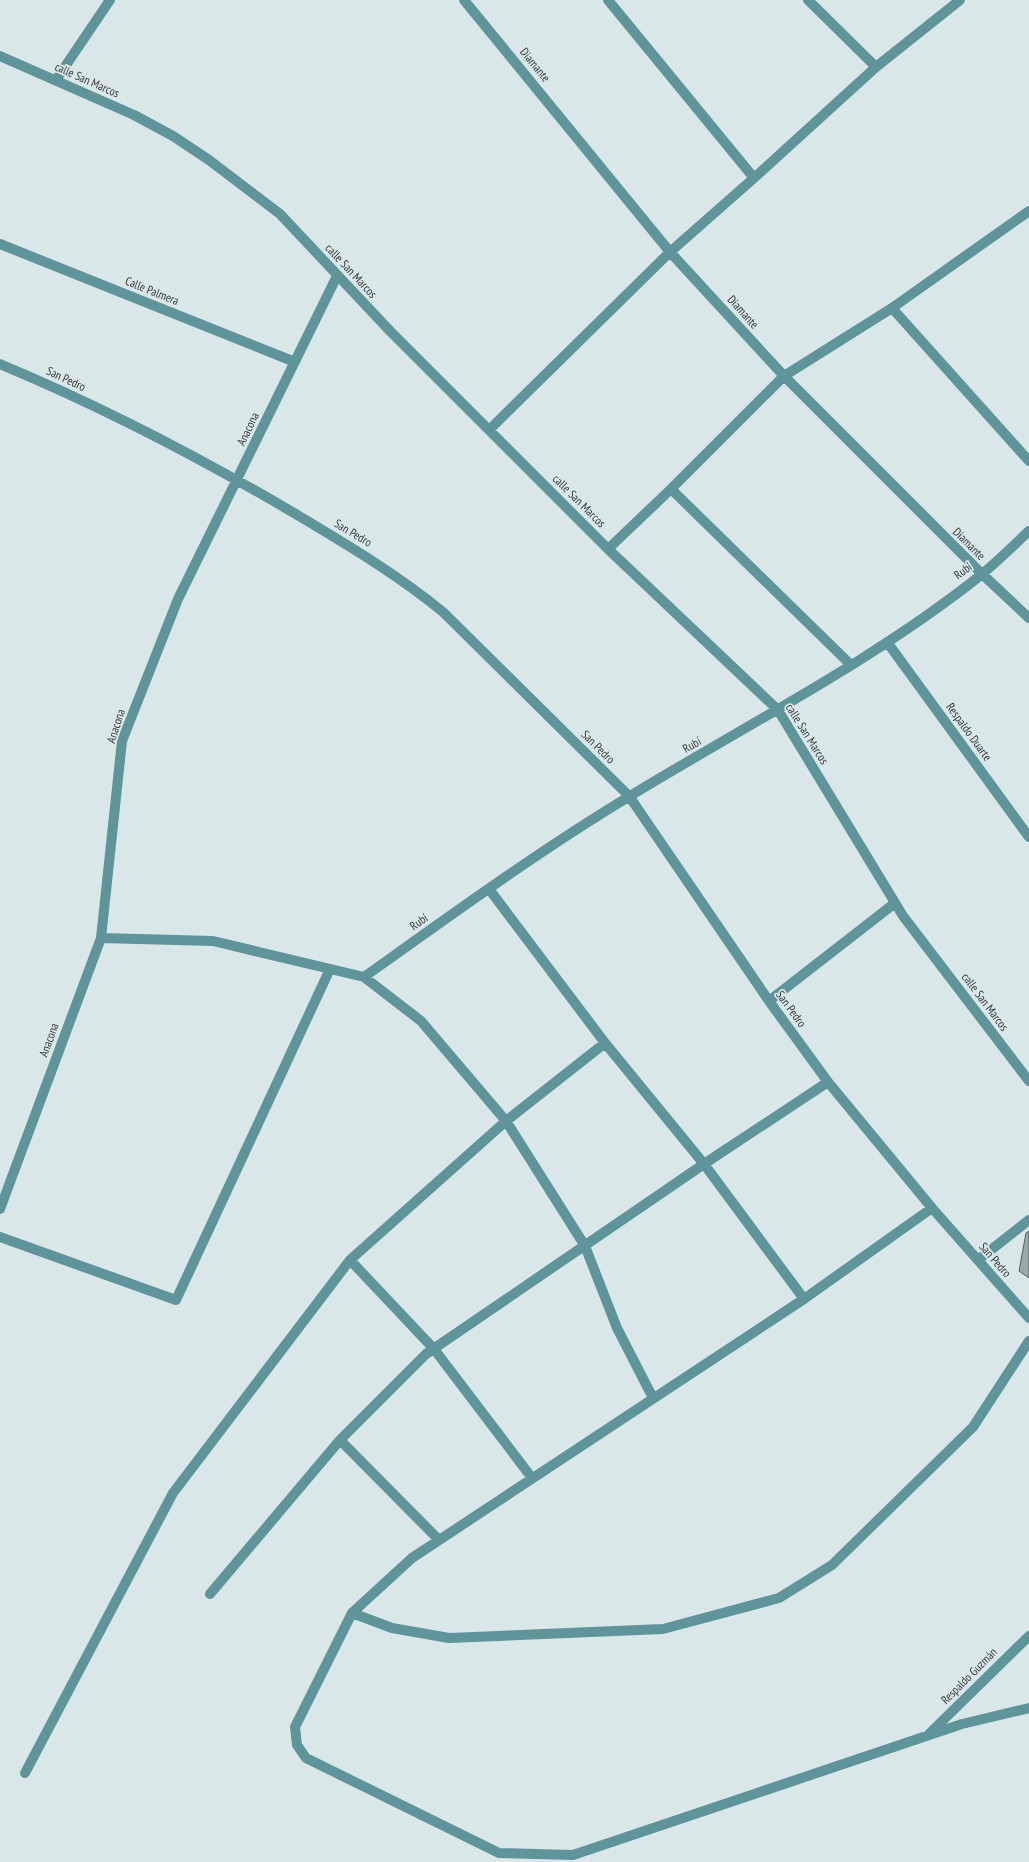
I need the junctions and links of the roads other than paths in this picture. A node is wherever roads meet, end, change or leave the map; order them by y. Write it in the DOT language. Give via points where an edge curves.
graph roads {
  1 [pos="110,0"];
  2 [pos="464,0"];
  3 [pos="608,0"];
  4 [pos="808,0"];
  5 [pos="960,0"];
  6 [pos="0,56"];
  7 [pos="876,67"];
  8 [pos="56,80"];
  9 [pos="754,178"];
  10 [pos="1029,211"];
  11 [pos="0,244"];
  12 [pos="670,252"];
  13 [pos="337,276"];
  14 [pos="892,308"];
  15 [pos="295,362"];
  16 [pos="0,364"];
  17 [pos="784,376"];
  18 [pos="490,429"];
  19 [pos="1029,461"];
  20 [pos="238,479"];
  21 [pos="671,489"];
  22 [pos="1029,531"];
  23 [pos="608,549"];
  24 [pos="982,574"];
  25 [pos="1029,618"];
  26 [pos="887,642"];
  27 [pos="851,665"];
  28 [pos="778,710"];
  29 [pos="629,796"];
  30 [pos="1029,837"];
  31 [pos="489,889"];
  32 [pos="895,903"];
  33 [pos="101,938"];
  34 [pos="330,969"];
  35 [pos="364,977"];
  36 [pos="769,1001"];
  37 [pos="605,1043"];
  38 [pos="1029,1081"];
  39 [pos="828,1082"];
  40 [pos="506,1121"];
  41 [pos="704,1164"];
  42 [pos="932,1208"];
  43 [pos="0,1209"];
  44 [pos="1029,1220"];
  45 [pos="0,1237"];
  46 [pos="585,1246"];
  47 [pos="350,1260"];
  48 [pos="978,1260"];
  49 [pos="804,1299"];
  50 [pos="1029,1318"];
  51 [pos="1029,1341"];
  52 [pos="434,1349"];
  53 [pos="653,1398"];
  54 [pos="340,1440"];
  55 [pos="532,1478"];
  56 [pos="439,1540"];
  57 [pos="210,1594"];
  58 [pos="352,1613"];
  59 [pos="1029,1636"];
  60 [pos="1029,1708"];
  61 [pos="927,1736"];
  62 [pos="25,1773"];
  1 -- 8 [label="street"];
  2 -- 12 [label="street, Diamante"];
  3 -- 9 [label="street"];
  4 -- 7 [label="street"];
  5 -- 7 [label="street"];
  6 -- 8 [label="street, calle San Marcos"];
  7 -- 9 [label="street"];
  8 -- 13 [label="street, calle San Marcos" via="134,115 210,160 280,214"];
  9 -- 12 [label="street"];
  10 -- 14 [label="street"];
  11 -- 15 [label="street, Calle Palmera"];
  12 -- 17 [label="street, Diamante"];
  12 -- 18 [label="street"];
  13 -- 15 [label="street, Anacona"];
  13 -- 18 [label="street, calle San Marcos"];
  14 -- 17 [label="street"];
  14 -- 19 [label="street"];
  15 -- 20 [label="street, Anacona"];
  16 -- 20 [label="street, San Pedro" via="96,407"];
  17 -- 21 [label="street"];
  17 -- 24 [label="street, Diamante"];
  18 -- 23 [label="street, calle San Marcos"];
  20 -- 29 [label="street, San Pedro" via="380,564 443,612"];
  20 -- 33 [label="street, Anacona" via="178,599 122,741"];
  21 -- 23 [label="street"];
  21 -- 27 [label="street"];
  22 -- 24 [label="street, Rubí"];
  23 -- 28 [label="street, calle San Marcos"];
  24 -- 25 [label="street, Diamante"];
  24 -- 26 [label="street, Rubí"];
  26 -- 27 [label="street, Rubí"];
  26 -- 30 [label="street, Respaldo Duarte"];
  27 -- 28 [label="street, Rubí"];
  28 -- 29 [label="street, Rubí"];
  28 -- 32 [label="street, calle San Marcos"];
  29 -- 31 [label="street, Rubí"];
  29 -- 36 [label="street, San Pedro"];
  31 -- 35 [label="street, Rubí"];
  31 -- 37 [label="street"];
  32 -- 36 [label="street"];
  32 -- 38 [label="street, calle San Marcos"];
  33 -- 34 [label="street" via="213,940"];
  33 -- 43 [label="street, Anacona"];
  34 -- 35 [label="street"];
  34 -- 45 [label="street" via="176,1300"];
  35 -- 40 [label="street" via="421,1021"];
  36 -- 39 [label="street, San Pedro"];
  37 -- 40 [label="street"];
  37 -- 41 [label="street"];
  39 -- 41 [label="street"];
  39 -- 42 [label="street, San Pedro"];
  40 -- 46 [label="street"];
  40 -- 47 [label="street"];
  41 -- 46 [label="street"];
  41 -- 49 [label="street"];
  42 -- 48 [label="street, San Pedro"];
  42 -- 49 [label="street"];
  44 -- 48 [label="street"];
  46 -- 52 [label="street"];
  46 -- 53 [label="street" via="617,1328"];
  47 -- 52 [label="street"];
  47 -- 62 [label="street" via="173,1493"];
  48 -- 50 [label="street, San Pedro"];
  49 -- 53 [label="street"];
  51 -- 58 [label="street" via="972,1427 832,1565 779,1598 663,1629 449,1638 392,1628"];
  52 -- 54 [label="street"];
  52 -- 55 [label="street"];
  53 -- 55 [label="street"];
  54 -- 56 [label="street"];
  54 -- 57 [label="street"];
  55 -- 56 [label="street"];
  56 -- 58 [label="street" via="412,1558"];
  58 -- 61 [label="street" via="295,1727 297,1745 306,1758 499,1853 573,1855"];
  59 -- 61 [label="street, Respaldo Guzmán"];
  60 -- 61 [label="street" via="962,1724"];
}
